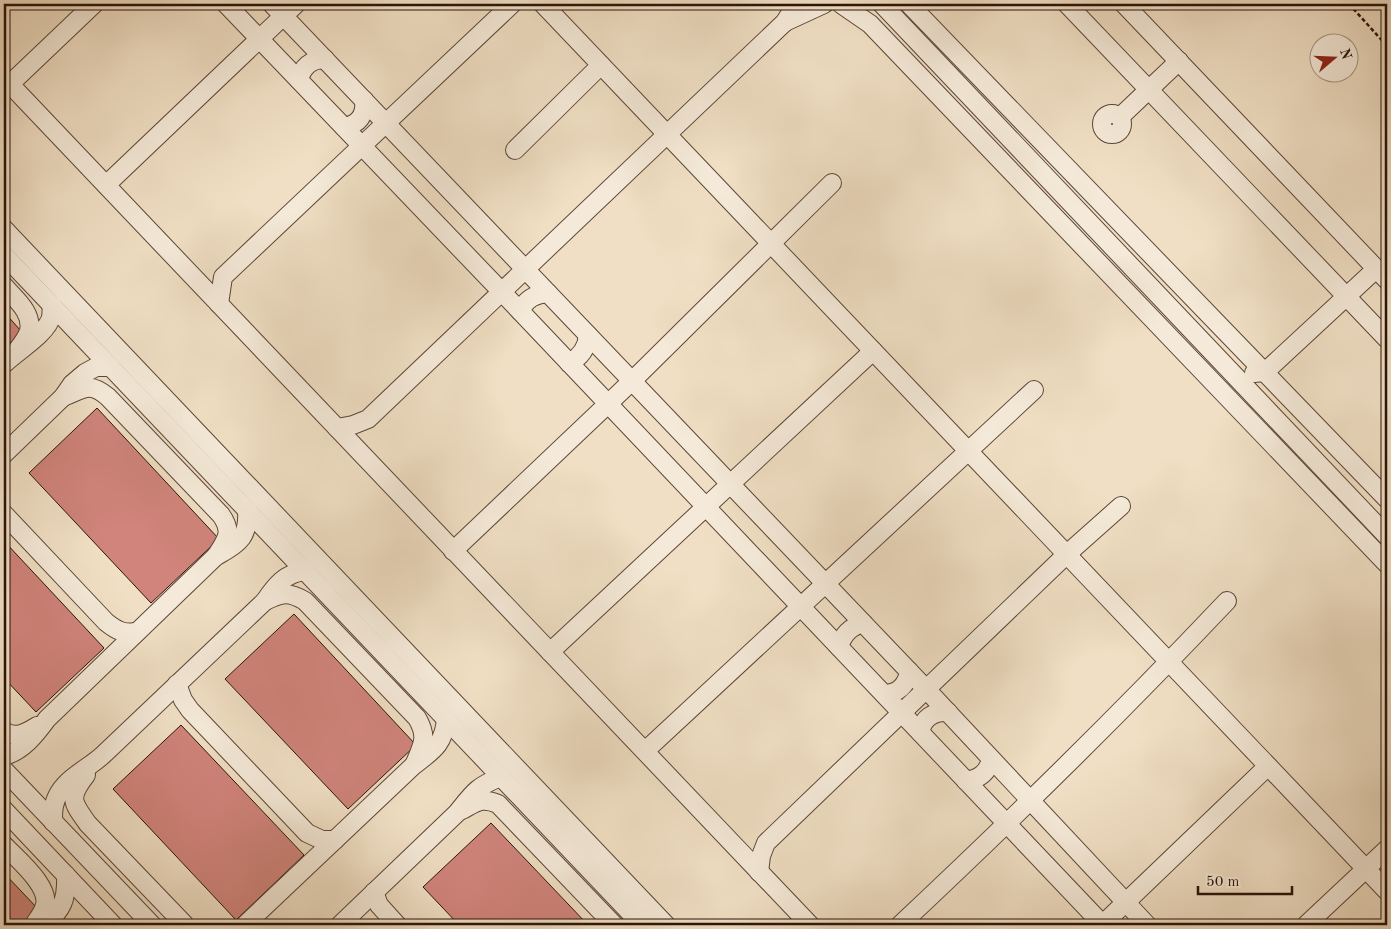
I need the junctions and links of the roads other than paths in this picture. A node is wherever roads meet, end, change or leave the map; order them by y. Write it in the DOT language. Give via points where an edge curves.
graph roads {
  1 [pos="94,4"];
  2 [pos="226,4"];
  3 [pos="512,4"];
  4 [pos="543,4"];
  5 [pos="796,4"];
  6 [pos="824,4"];
  7 [pos="841,4"];
  8 [pos="882,4"];
  9 [pos="909,4"];
  10 [pos="1067,4"];
  11 [pos="1124,4"];
  12 [pos="283,8"];
  13 [pos="785,22"];
  14 [pos="259,38"];
  15 [pos="325,59"];
  16 [pos="1178,61"];
  17 [pos="601,65"];
  18 [pos="299,80"];
  19 [pos="7,81"];
  20 [pos="1148,90"];
  21 [pos="364,100"];
  22 [pos="1120,117"];
  23 [pos="386,124"];
  24 [pos="344,126"];
  25 [pos="667,134"];
  26 [pos="362,146"];
  27 [pos="515,150"];
  28 [pos="1067,167"];
  29 [pos="1051,182"];
  30 [pos="832,184"];
  31 [pos="106,185"];
  32 [pos="4,229"];
  33 [pos="771,244"];
  34 [pos="4,255"];
  35 [pos="525,269"];
  36 [pos="1382,275"];
  37 [pos="223,277"];
  38 [pos="195,278"];
  39 [pos="4,286"];
  40 [pos="502,292"];
  41 [pos="548,293"];
  42 [pos="1347,297"];
  43 [pos="218,304"];
  44 [pos="52,305"];
  45 [pos="520,311"];
  46 [pos="588,335"];
  47 [pos="1387,338"];
  48 [pos="873,351"];
  49 [pos="17,352"];
  50 [pos="569,363"];
  51 [pos="4,364"];
  52 [pos="111,367"];
  53 [pos="1265,372"];
  54 [pos="1234,374"];
  55 [pos="632,381"];
  56 [pos="1034,390"];
  57 [pos="63,397"];
  58 [pos="1261,402"];
  59 [pos="608,404"];
  60 [pos="368,419"];
  61 [pos="337,428"];
  62 [pos="968,451"];
  63 [pos="4,454"];
  64 [pos="362,456"];
  65 [pos="731,485"];
  66 [pos="1387,499"];
  67 [pos="1121,506"];
  68 [pos="707,507"];
  69 [pos="247,510"];
  70 [pos="4,514"];
  71 [pos="1387,536"];
  72 [pos="453,551"];
  73 [pos="1067,554"];
  74 [pos="215,557"];
  75 [pos="1387,564"];
  76 [pos="305,571"];
  77 [pos="825,584"];
  78 [pos="264,601"];
  79 [pos="1227,602"];
  80 [pos="801,606"];
  81 [pos="863,623"];
  82 [pos="138,632"];
  83 [pos="839,647"];
  84 [pos="550,652"];
  85 [pos="1169,662"];
  86 [pos="908,671"];
  87 [pos="177,684"];
  88 [pos="926,689"];
  89 [pos="884,694"];
  90 [pos="901,712"];
  91 [pos="948,712"];
  92 [pos="47,719"];
  93 [pos="446,719"];
  94 [pos="4,731"];
  95 [pos="920,732"];
  96 [pos="645,752"];
  97 [pos="4,756"];
  98 [pos="991,759"];
  99 [pos="96,761"];
  100 [pos="413,766"];
  101 [pos="1268,766"];
  102 [pos="4,770"];
  103 [pos="501,777"];
  104 [pos="966,781"];
  105 [pos="1031,802"];
  106 [pos="4,810"];
  107 [pos="457,813"];
  108 [pos="53,822"];
  109 [pos="1008,824"];
  110 [pos="335,840"];
  111 [pos="766,843"];
  112 [pos="4,845"];
  113 [pos="1387,849"];
  114 [pos="739,851"];
  115 [pos="1366,868"];
  116 [pos="759,872"];
  117 [pos="66,875"];
  118 [pos="374,892"];
  119 [pos="1387,892"];
  120 [pos="1126,902"];
  121 [pos="34,925"];
  122 [pos="42,925"];
  123 [pos="113,925"];
  124 [pos="152,925"];
  125 [pos="185,925"];
  126 [pos="245,925"];
  127 [pos="340,925"];
  128 [pos="397,925"];
  129 [pos="614,925"];
  130 [pos="641,925"];
  131 [pos="666,925"];
  132 [pos="810,925"];
  133 [pos="900,925"];
  134 [pos="1103,925"];
  135 [pos="1147,925"];
  136 [pos="1306,925"];
  1 -- 19 [label="street"];
  2 -- 14 [label="street"];
  3 -- 23 [label="street"];
  4 -- 17 [label="street"];
  5 -- 13 [label="street"];
  6 -- 13 [label="street"];
  7 -- 75 [label="street" via="870,24"];
  8 -- 29 [label="street"];
  9 -- 28 [label="street"];
  10 -- 20 [label="street"];
  11 -- 16 [label="street"];
  12 -- 14 [label="street"];
  12 -- 15 [label="street"];
  13 -- 25 [label="street"];
  14 -- 18 [label="street"];
  14 -- 31 [label="street"];
  15 -- 18 [label="street" via="306,65"];
  15 -- 21 [label="street"];
  16 -- 20 [label="street"];
  16 -- 36 [label="street"];
  17 -- 25 [label="street"];
  17 -- 27 [label="street"];
  18 -- 24 [label="street"];
  19 -- 31 [label="street"];
  20 -- 22 [label="street"];
  20 -- 42 [label="street"];
  21 -- 23 [label="street"];
  21 -- 24 [label="street" via="361,118 353,125"];
  23 -- 26 [label="street"];
  23 -- 35 [label="street"];
  24 -- 26 [label="street"];
  25 -- 33 [label="street"];
  25 -- 35 [label="street"];
  26 -- 37 [label="street"];
  26 -- 40 [label="street"];
  28 -- 29 [label="street"];
  28 -- 53 [label="street"];
  29 -- 54 [label="street"];
  30 -- 33 [label="street"];
  31 -- 38 [label="street"];
  32 -- 131 [label="street"];
  33 -- 48 [label="street"];
  33 -- 55 [label="street"];
  34 -- 44 [label="street"];
  35 -- 40 [label="street"];
  35 -- 41 [label="street"];
  36 -- 42 [label="street"];
  37 -- 38 [label="street"];
  37 -- 43 [label="street"];
  38 -- 43 [label="street"];
  39 -- 49 [label="street" via="29,317 29,332"];
  40 -- 45 [label="street"];
  40 -- 60 [label="street"];
  41 -- 45 [label="street" via="535,295"];
  41 -- 46 [label="street"];
  42 -- 47 [label="street"];
  42 -- 53 [label="street"];
  43 -- 61 [label="street"];
  44 -- 49 [label="street" via="51,318 45,328"];
  44 -- 52 [label="street"];
  45 -- 50 [label="street"];
  46 -- 50 [label="street" via="583,352"];
  46 -- 55 [label="street"];
  48 -- 62 [label="street"];
  48 -- 65 [label="street"];
  49 -- 51 [label="street"];
  50 -- 59 [label="street"];
  52 -- 57 [label="street" via="96,367 85,373"];
  52 -- 69 [label="street"];
  53 -- 54 [label="street"];
  53 -- 58 [label="street"];
  53 -- 66 [label="street"];
  54 -- 58 [label="street"];
  55 -- 59 [label="street"];
  55 -- 65 [label="street"];
  56 -- 62 [label="street"];
  57 -- 63 [label="street"];
  57 -- 74 [label="street" via="87,387 97,388 208,501 227,524 228,534"];
  58 -- 71 [label="street"];
  59 -- 68 [label="street"];
  59 -- 72 [label="street"];
  60 -- 61 [label="street"];
  60 -- 64 [label="street" via="362,437"];
  61 -- 64 [label="street"];
  62 -- 73 [label="street"];
  62 -- 77 [label="street"];
  64 -- 72 [label="street"];
  65 -- 68 [label="street"];
  65 -- 77 [label="street"];
  67 -- 73 [label="street"];
  68 -- 80 [label="street"];
  68 -- 84 [label="street"];
  69 -- 74 [label="street" via="245,534"];
  69 -- 76 [label="street"];
  70 -- 82 [label="street" via="106,622 128,634"];
  72 -- 84 [label="street"];
  73 -- 85 [label="street"];
  73 -- 88 [label="street"];
  74 -- 82 [label="street"];
  76 -- 78 [label="street" via="287,576"];
  76 -- 93 [label="street"];
  77 -- 80 [label="street"];
  77 -- 81 [label="street"];
  78 -- 87 [label="street"];
  78 -- 100 [label="street" via="280,594 295,595 305,601 417,718 423,728 424,741"];
  79 -- 85 [label="street"];
  80 -- 83 [label="street"];
  80 -- 96 [label="street"];
  81 -- 83 [label="street" via="850,629"];
  81 -- 86 [label="street"];
  82 -- 92 [label="street"];
  83 -- 89 [label="street"];
  84 -- 96 [label="street"];
  85 -- 101 [label="street"];
  85 -- 105 [label="street"];
  86 -- 88 [label="street"];
  86 -- 89 [label="street" via="902,688"];
  87 -- 99 [label="street"];
  87 -- 110 [label="street" via="190,710 307,833 322,840"];
  88 -- 90 [label="street"];
  88 -- 91 [label="street"];
  89 -- 90 [label="street"];
  90 -- 95 [label="street"];
  90 -- 111 [label="street"];
  91 -- 95 [label="street" via="931,715"];
  91 -- 98 [label="street"];
  92 -- 94 [label="street" via="19,735"];
  92 -- 97 [label="street" via="33,737"];
  93 -- 100 [label="street" via="441,742"];
  93 -- 103 [label="street"];
  95 -- 104 [label="street"];
  96 -- 114 [label="street"];
  98 -- 104 [label="street" via="984,774"];
  98 -- 105 [label="street"];
  99 -- 108 [label="street" via="60,791 53,806"];
  99 -- 125 [label="street" via="75,788 77,808 88,824"];
  100 -- 110 [label="street"];
  101 -- 115 [label="street"];
  101 -- 120 [label="street"];
  102 -- 108 [label="street"];
  103 -- 107 [label="street" via="473,793"];
  103 -- 130 [label="street"];
  104 -- 109 [label="street"];
  105 -- 109 [label="street"];
  105 -- 120 [label="street"];
  106 -- 117 [label="street"];
  107 -- 118 [label="street"];
  107 -- 129 [label="street" via="488,799 498,804"];
  108 -- 124 [label="street"];
  109 -- 133 [label="street"];
  109 -- 134 [label="street"];
  110 -- 126 [label="street"];
  111 -- 114 [label="street"];
  111 -- 116 [label="street"];
  112 -- 121 [label="street" via="37,880 46,895 45,907"];
  113 -- 115 [label="street"];
  114 -- 116 [label="street"];
  115 -- 119 [label="street"];
  115 -- 136 [label="street"];
  116 -- 132 [label="street"];
  117 -- 122 [label="street" via="67,892 62,906"];
  117 -- 123 [label="street"];
  118 -- 127 [label="street"];
  118 -- 128 [label="street" via="379,905"];
  120 -- 134 [label="street"];
  120 -- 135 [label="street"];
}
